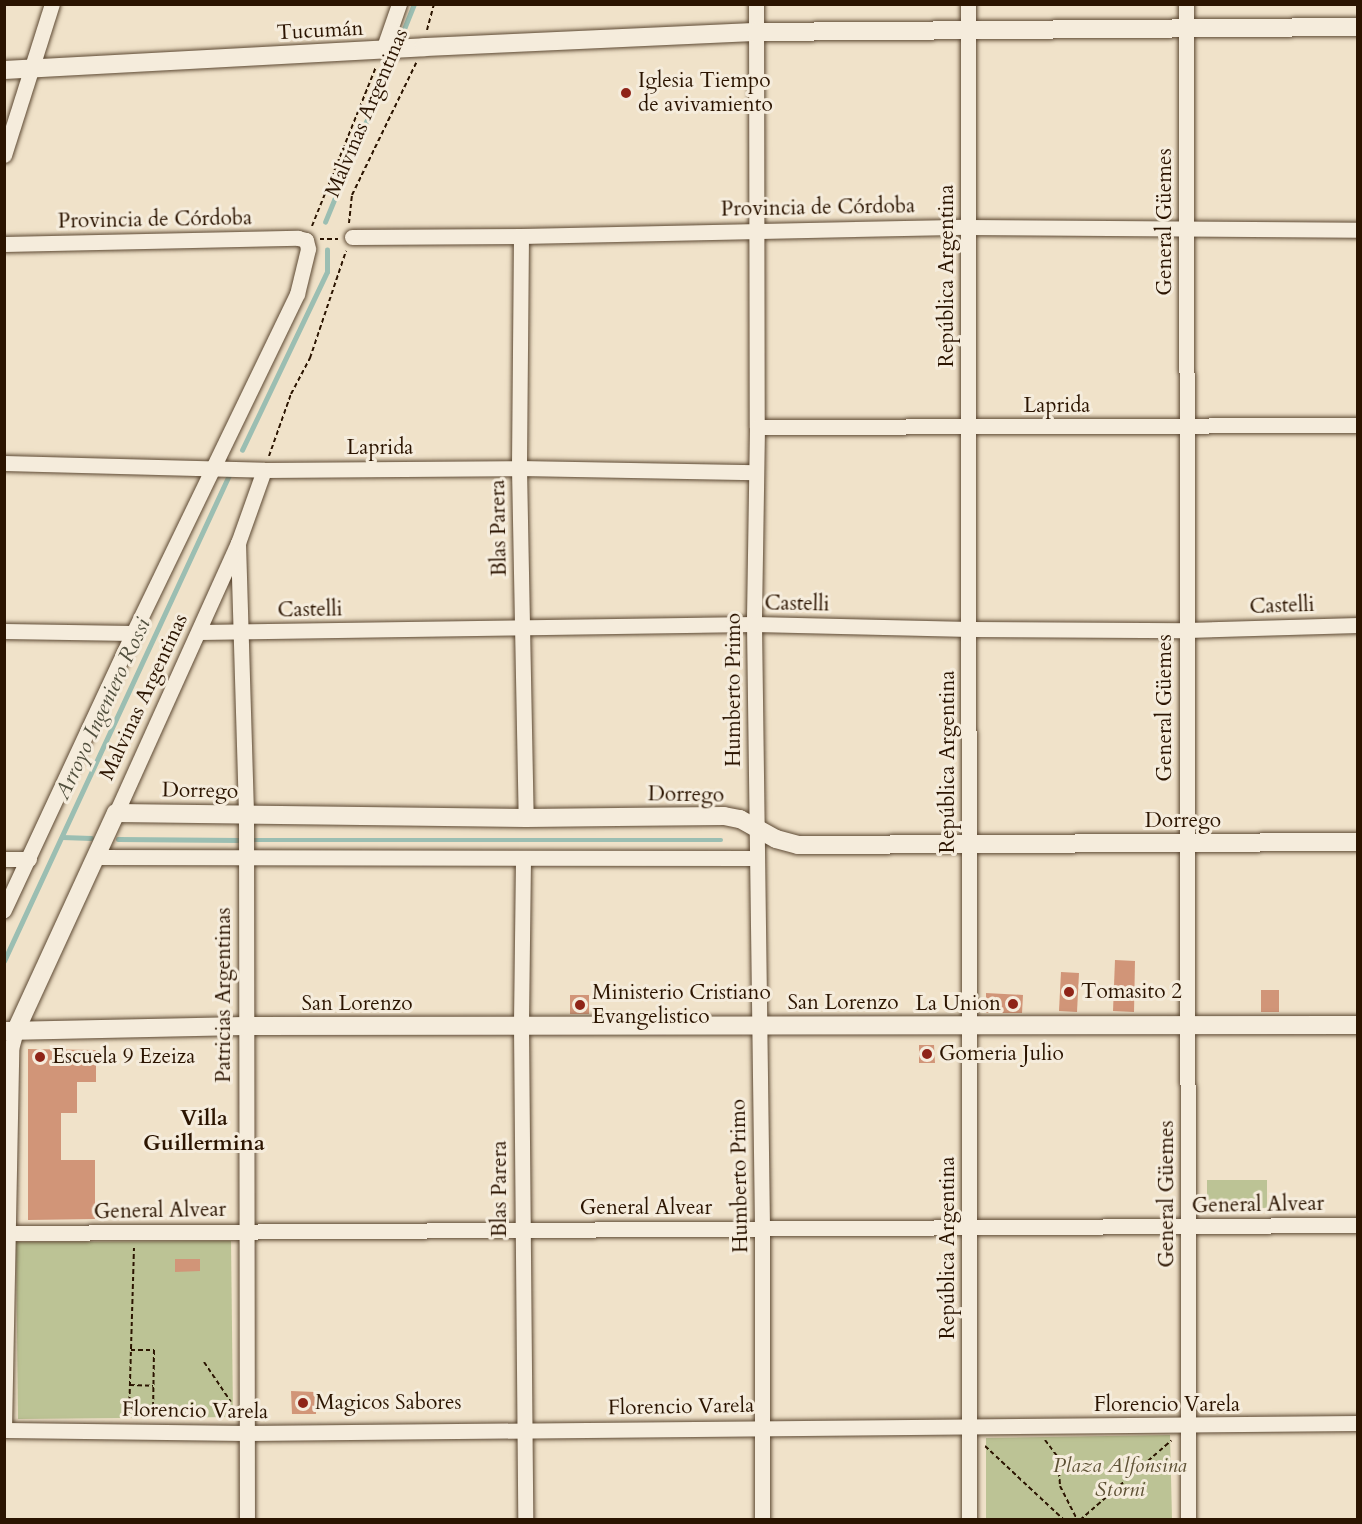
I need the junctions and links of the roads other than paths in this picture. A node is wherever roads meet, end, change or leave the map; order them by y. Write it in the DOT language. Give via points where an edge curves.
graph roads {
  1 [pos="52,4"];
  2 [pos="399,4"];
  3 [pos="756,4"];
  4 [pos="968,4"];
  5 [pos="1186,4"];
  6 [pos="1358,27"];
  7 [pos="1186,28"];
  8 [pos="968,30"];
  9 [pos="756,32"];
  10 [pos="386,50"];
  11 [pos="33,69"];
  12 [pos="4,70"];
  13 [pos="4,155"];
  14 [pos="968,227"];
  15 [pos="756,230"];
  16 [pos="1186,230"];
  17 [pos="1358,230"];
  18 [pos="521,236"];
  19 [pos="346,238"];
  20 [pos="313,239"];
  21 [pos="4,244"];
  22 [pos="1358,425"];
  23 [pos="1187,426"];
  24 [pos="757,427"];
  25 [pos="969,428"];
  26 [pos="4,463"];
  27 [pos="220,467"];
  28 [pos="519,468"];
  29 [pos="258,470"];
  30 [pos="756,472"];
  31 [pos="238,543"];
  32 [pos="754,624"];
  33 [pos="1358,625"];
  34 [pos="522,629"];
  35 [pos="970,629"];
  36 [pos="1187,630"];
  37 [pos="4,631"];
  38 [pos="200,632"];
  39 [pos="242,632"];
  40 [pos="133,633"];
  41 [pos="116,813"];
  42 [pos="246,814"];
  43 [pos="526,818"];
  44 [pos="756,826"];
  45 [pos="1358,842"];
  46 [pos="969,843"];
  47 [pos="1186,844"];
  48 [pos="95,857"];
  49 [pos="245,858"];
  50 [pos="756,858"];
  51 [pos="4,859"];
  52 [pos="29,859"];
  53 [pos="523,859"];
  54 [pos="4,910"];
  55 [pos="1358,1024"];
  56 [pos="969,1025"];
  57 [pos="1188,1025"];
  58 [pos="244,1026"];
  59 [pos="521,1026"];
  60 [pos="759,1026"];
  61 [pos="10,1031"];
  62 [pos="1358,1225"];
  63 [pos="969,1227"];
  64 [pos="1188,1227"];
  65 [pos="762,1228"];
  66 [pos="522,1230"];
  67 [pos="246,1231"];
  68 [pos="7,1233"];
  69 [pos="1358,1423"];
  70 [pos="762,1427"];
  71 [pos="1187,1427"];
  72 [pos="246,1428"];
  73 [pos="969,1428"];
  74 [pos="5,1430"];
  75 [pos="524,1430"];
  76 [pos="247,1520"];
  77 [pos="525,1520"];
  78 [pos="762,1520"];
  79 [pos="969,1520"];
  80 [pos="1188,1520"];
  1 -- 11 [label="street"];
  2 -- 10 [label="street, Malvinas Argentinas"];
  3 -- 9 [label="street, Humberto Primo"];
  4 -- 8 [label="street, República Argentina"];
  5 -- 7 [label="street, General Güemes"];
  6 -- 7 [label="street, Tucumán"];
  7 -- 8 [label="street, Tucumán"];
  7 -- 16 [label="street, General Güemes"];
  8 -- 9 [label="street, Tucumán"];
  8 -- 14 [label="street, República Argentina"];
  9 -- 10 [label="street, Tucumán"];
  9 -- 15 [label="street, Humberto Primo"];
  10 -- 11 [label="street, Tucumán"];
  11 -- 12 [label="street, Tucumán"];
  11 -- 13 [label="street"];
  14 -- 15 [label="street, Provincia de Córdoba"];
  14 -- 16 [label="street, Provincia de Córdoba"];
  14 -- 25 [label="street, República Argentina"];
  15 -- 18 [label="street, Provincia de Córdoba"];
  15 -- 24 [label="street, Humberto Primo"];
  16 -- 17 [label="street, Provincia de Córdoba"];
  16 -- 23 [label="street, General Güemes"];
  18 -- 19 [label="street, Provincia de Córdoba"];
  18 -- 28 [label="street, Blas Parera"];
  20 -- 21 [label="street, Provincia de Córdoba"];
  20 -- 27 [label="street, Malvinas Argentinas" via="297,294"];
  22 -- 23 [label="street, Laprida"];
  23 -- 25 [label="street, Laprida"];
  23 -- 36 [label="street, General Güemes"];
  24 -- 25 [label="street, Laprida"];
  24 -- 30 [label="street, Humberto Primo"];
  25 -- 35 [label="street, República Argentina"];
  26 -- 27 [label="street, Laprida"];
  27 -- 29 [label="street, Laprida"];
  27 -- 40 [label="street, Malvinas Argentinas"];
  28 -- 29 [label="street, Laprida"];
  28 -- 30 [label="street, Laprida"];
  28 -- 34 [label="street, Blas Parera"];
  29 -- 31 [label="street, Malvinas Argentinas"];
  30 -- 32 [label="street, Humberto Primo"];
  31 -- 38 [label="street, Malvinas Argentinas"];
  31 -- 39 [label="street, Patricias Argentinas"];
  32 -- 34 [label="street, Castelli"];
  32 -- 35 [label="street, Castelli"];
  32 -- 44 [label="street, Humberto Primo"];
  33 -- 36 [label="street, Castelli"];
  34 -- 39 [label="street, Castelli"];
  34 -- 43 [label="street, Blas Parera"];
  35 -- 36 [label="street, Castelli"];
  35 -- 46 [label="street, República Argentina"];
  36 -- 47 [label="street, General Güemes"];
  37 -- 40 [label="street"];
  38 -- 39 [label="street, Castelli"];
  38 -- 41 [label="street, Malvinas Argentinas"];
  39 -- 42 [label="street, Patricias Argentinas"];
  40 -- 52 [label="street, Malvinas Argentinas"];
  41 -- 42 [label="street, Dorrego"];
  41 -- 48 [label="street, Malvinas Argentinas"];
  42 -- 43 [label="street, Dorrego"];
  42 -- 49 [label="street, Patricias Argentinas"];
  43 -- 44 [label="street, Dorrego" via="724,816"];
  44 -- 46 [label="street, Dorrego" via="789,845"];
  44 -- 50 [label="street, Humberto Primo"];
  45 -- 47 [label="street, Dorrego"];
  46 -- 47 [label="street, Dorrego"];
  46 -- 56 [label="street, República Argentina"];
  47 -- 57 [label="street, General Güemes"];
  48 -- 49 [label="street"];
  48 -- 61 [label="street, Malvinas Argentinas"];
  49 -- 53 [label="street"];
  49 -- 58 [label="street, Patricias Argentinas"];
  50 -- 53 [label="street"];
  50 -- 60 [label="street, Humberto Primo"];
  51 -- 52 [label="street"];
  52 -- 54 [label="street, Malvinas Argentinas"];
  53 -- 59 [label="street, Blas Parera"];
  55 -- 57 [label="street, San Lorenzo"];
  56 -- 57 [label="street, San Lorenzo"];
  56 -- 60 [label="street, San Lorenzo"];
  56 -- 63 [label="street, República Argentina"];
  57 -- 64 [label="street, General Güemes"];
  58 -- 59 [label="street, San Lorenzo"];
  58 -- 61 [label="street, San Lorenzo"];
  58 -- 67 [label="street, Patricias Argentinas"];
  59 -- 60 [label="street, San Lorenzo"];
  59 -- 66 [label="street, Blas Parera"];
  60 -- 65 [label="street, Humberto Primo"];
  61 -- 68 [label="street, Malvinas Argentinas"];
  62 -- 64 [label="street, General Alvear"];
  63 -- 64 [label="street, General Alvear"];
  63 -- 65 [label="street, General Alvear"];
  63 -- 73 [label="street, República Argentina"];
  64 -- 71 [label="street, General Güemes"];
  65 -- 66 [label="street, General Alvear"];
  65 -- 70 [label="street, Humberto Primo"];
  66 -- 67 [label="street, General Alvear"];
  66 -- 75 [label="street, Blas Parera"];
  67 -- 68 [label="street, General Alvear"];
  67 -- 72 [label="street, Patricias Argentinas"];
  68 -- 74 [label="street, Malvinas Argentinas"];
  69 -- 71 [label="street, Florencio Varela"];
  70 -- 73 [label="street, Florencio Varela"];
  70 -- 75 [label="street, Florencio Varela"];
  70 -- 78 [label="street, Humberto Primo"];
  71 -- 73 [label="street, Florencio Varela"];
  71 -- 80 [label="street, General Güemes"];
  72 -- 74 [label="street, Florencio Varela"];
  72 -- 75 [label="street, Florencio Varela"];
  72 -- 76 [label="street, Patricias Argentinas"];
  73 -- 79 [label="street, República Argentina"];
  75 -- 77 [label="street, Blas Parera"];
}
